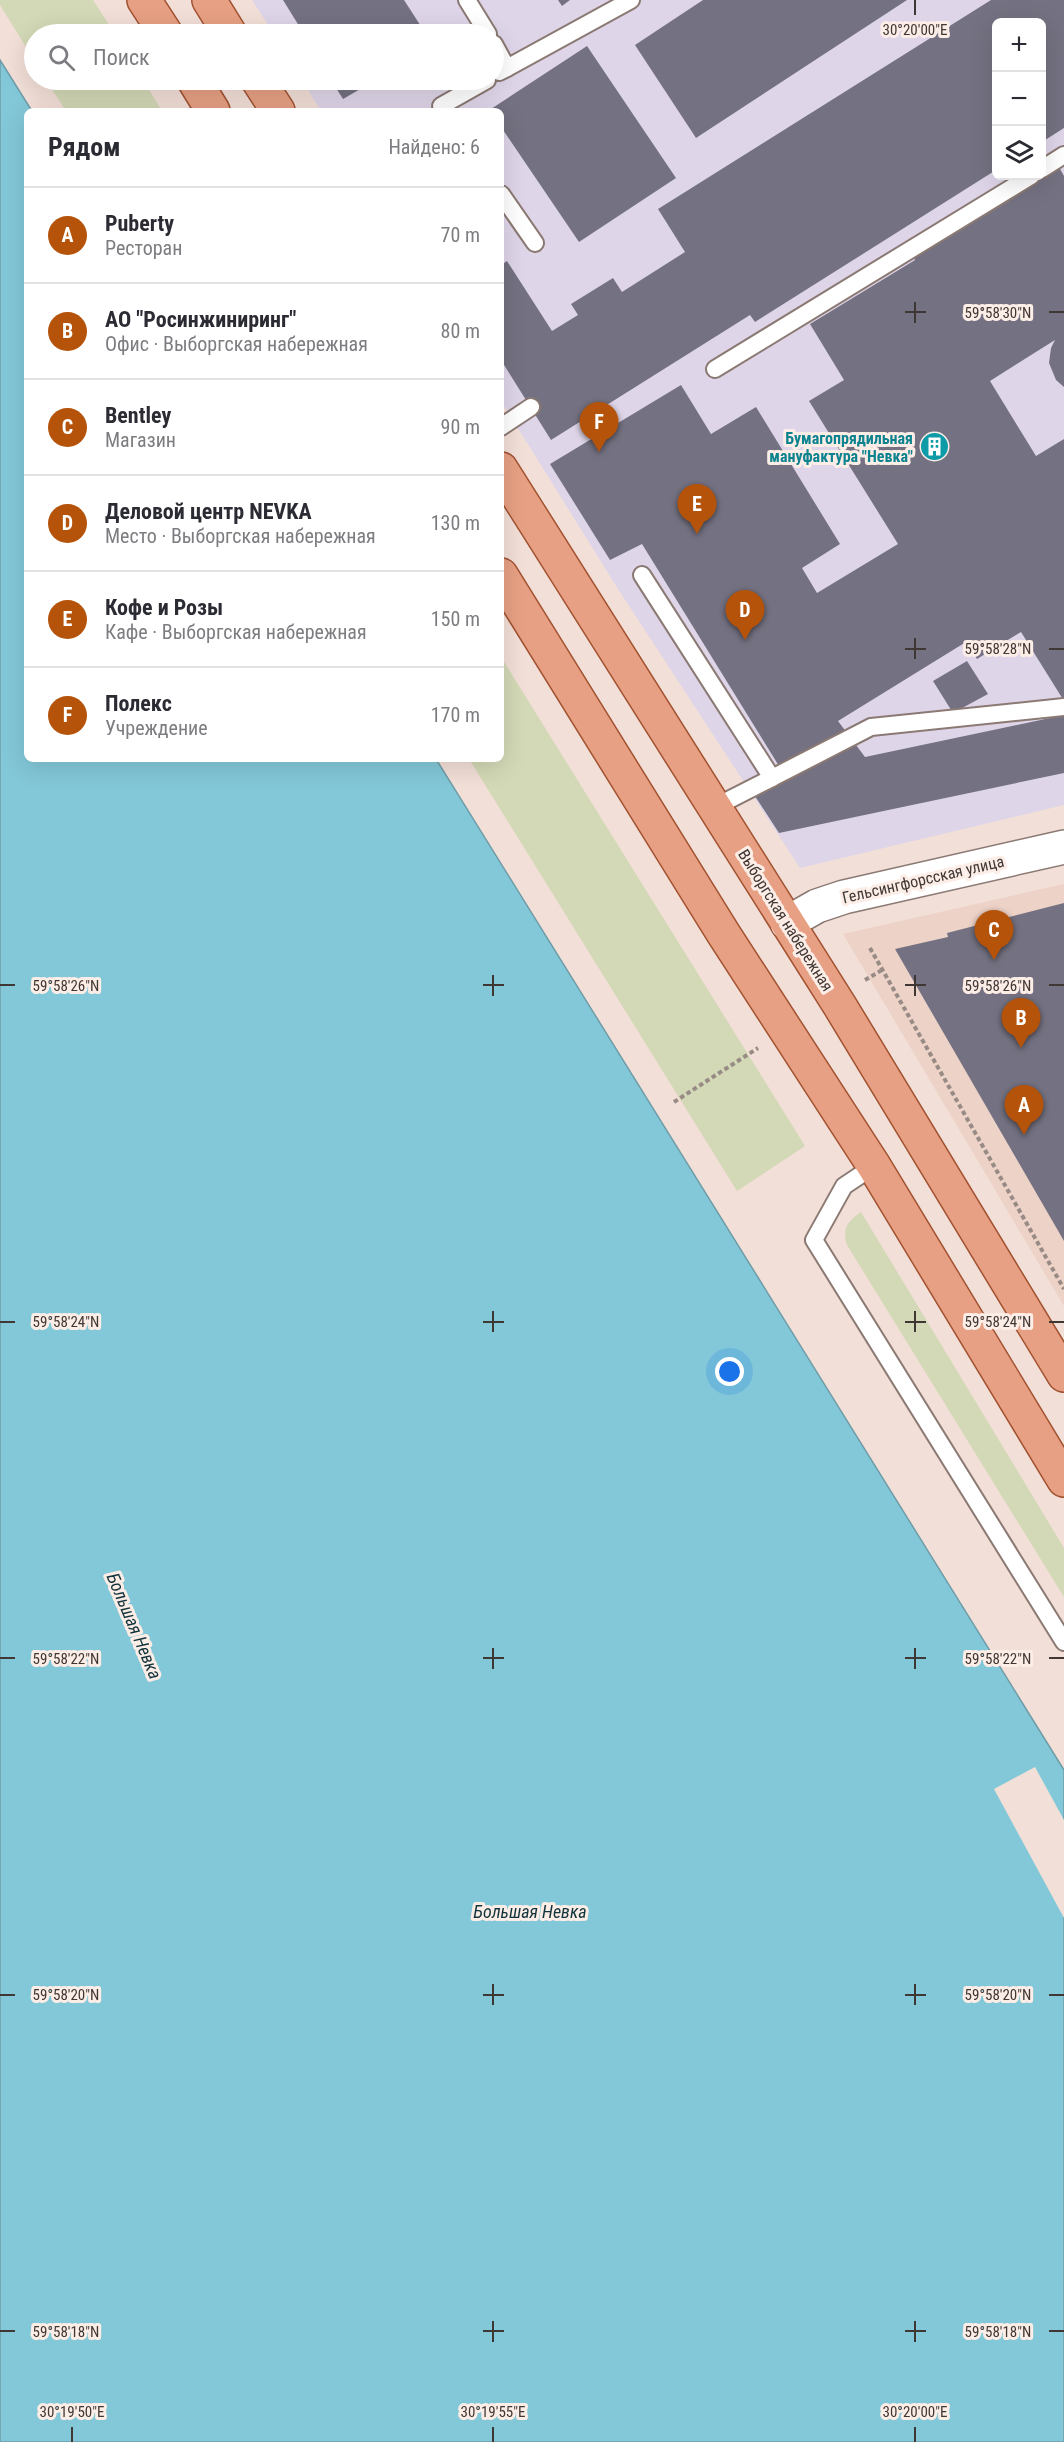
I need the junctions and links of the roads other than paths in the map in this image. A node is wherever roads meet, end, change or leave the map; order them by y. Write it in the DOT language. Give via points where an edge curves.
graph roads {
  1 [pos="144,0"];
  2 [pos="209,0"];
  3 [pos="467,0"];
  4 [pos="631,0"];
  5 [pos="160,24"];
  6 [pos="225,24"];
  7 [pos="482,24"];
  8 [pos="504,70"];
  9 [pos="200,90"];
  10 [pos="264,90"];
  11 [pos="469,90"];
  12 [pos="211,108"];
  13 [pos="276,108"];
  14 [pos="442,108"];
  15 [pos="1064,155"];
  16 [pos="1046,166"];
  17 [pos="1024,180"];
  18 [pos="504,198"];
  19 [pos="535,243"];
  20 [pos="716,369"];
  21 [pos="531,408"];
  22 [pos="504,425"];
  23 [pos="504,475"];
  24 [pos="642,575"];
  25 [pos="504,580"];
  26 [pos="1064,707"];
  27 [pos="772,778"];
  28 [pos="715,807"];
  29 [pos="1064,847"];
  30 [pos="787,923"];
  31 [pos="874,1166"];
  32 [pos="1064,1375"];
  33 [pos="1064,1480"];
  34 [pos="1064,1642"];
  1 -- 5 [label="main road"];
  2 -- 6 [label="main road"];
  3 -- 7 [label="lane"];
  4 -- 8 [label="lane"];
  9 -- 12 [label="main road"];
  10 -- 13 [label="main road"];
  11 -- 14 [label="lane"];
  15 -- 16 [label="lane"];
  17 -- 20 [label="lane"];
  18 -- 19 [label="lane"];
  21 -- 22 [label="lane"];
  23 -- 28 [label="main road, Выборгская набережная"];
  24 -- 27 [label="lane"];
  25 -- 31 [label="main road" via="723,933"];
  26 -- 27 [label="lane" via="871,727"];
  27 -- 28 [label="lane"];
  28 -- 30 [label="main road, Выборгская набережная"];
  29 -- 30 [label="street, Гельсингфорсская улица" via="844,897"];
  30 -- 32 [label="main road, Выборгская набережная"];
  31 -- 33 [label="main road"];
  31 -- 34 [label="lane" via="844,1186 814,1240"];
}
